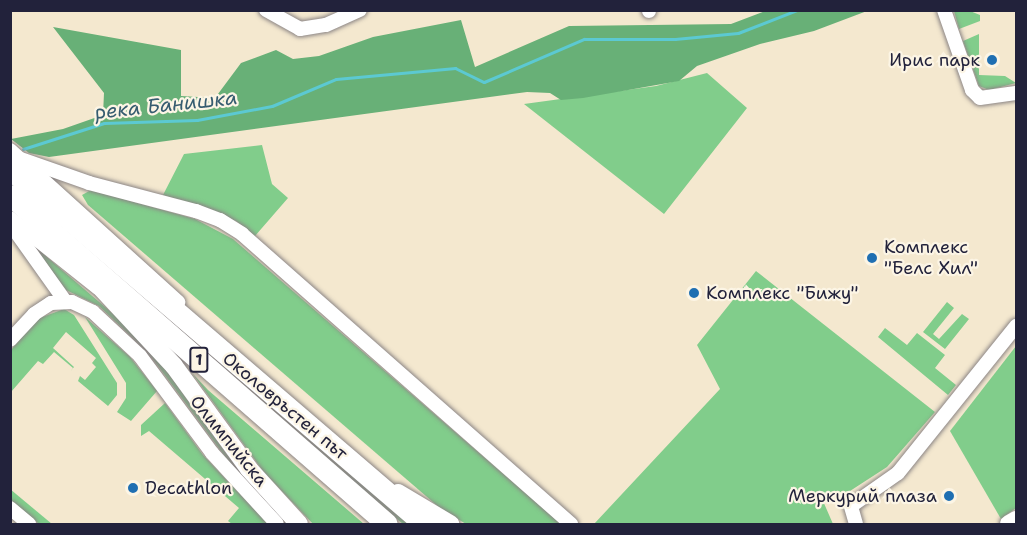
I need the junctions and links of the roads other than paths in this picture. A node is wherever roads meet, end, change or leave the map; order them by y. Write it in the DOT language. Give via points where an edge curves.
graph roads {
  1 [pos="266,10"];
  2 [pos="360,10"];
  3 [pos="944,10"];
  4 [pos="1017,93"];
  5 [pos="14,159"];
  6 [pos="88,183"];
  7 [pos="10,195"];
  8 [pos="75,207"];
  9 [pos="10,218"];
  10 [pos="10,224"];
  11 [pos="65,301"];
  12 [pos="122,307"];
  13 [pos="1017,326"];
  14 [pos="10,340"];
  15 [pos="226,356"];
  16 [pos="279,430"];
  17 [pos="356,466"];
  18 [pos="10,508"];
  19 [pos="1017,520"];
  20 [pos="29,525"];
  21 [pos="277,525"];
  22 [pos="299,525"];
  23 [pos="387,525"];
  24 [pos="424,525"];
  25 [pos="450,525"];
  26 [pos="571,525"];
  27 [pos="856,525"];
  28 [pos="1009,525"];
  1 -- 2 [label="street" via="300,29 326,25"];
  3 -- 4 [label="street" via="972,90 980,98"];
  5 -- 6 [label="street"];
  5 -- 8 [label="street"];
  5 -- 15 [label="highway, Околовръстен път / 1"];
  6 -- 8 [label="street" via="76,191"];
  6 -- 26 [label="street" via="204,214 242,234"];
  7 -- 12 [label="main road"];
  7 -- 16 [label="highway, Околовръстен път / 1"];
  8 -- 15 [label="street" via="160,283"];
  9 -- 12 [label="street"];
  10 -- 11 [label="street"];
  11 -- 14 [label="street" via="39,309"];
  11 -- 21 [label="street, Олимпийска" via="93,312 140,356 212,453"];
  12 -- 16 [label="highway"];
  12 -- 22 [label="main road" via="174,366 256,478"];
  13 -- 27 [label="street" via="898,473 851,506"];
  15 -- 17 [label="highway, Околовръстен път / 1"];
  16 -- 23 [label="highway, Околовръстен път / 1"];
  17 -- 24 [label="highway, Околовръстен път / 1"];
  17 -- 25 [label="main road"];
  18 -- 20 [label="street"];
  19 -- 28 [label="main road"];
}
